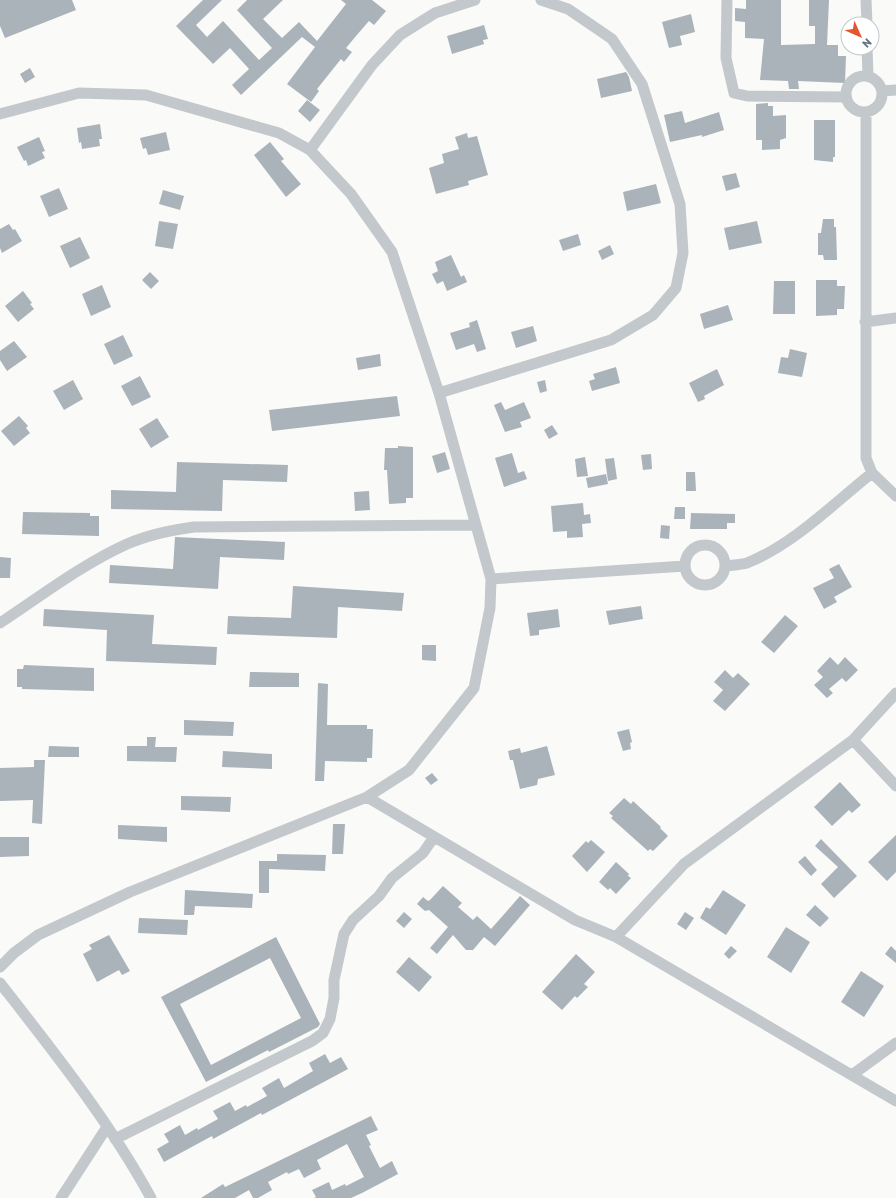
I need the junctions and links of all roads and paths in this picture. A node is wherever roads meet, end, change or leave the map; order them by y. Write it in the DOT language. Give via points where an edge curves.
graph roads {
  1 [pos="475,0"];
  2 [pos="541,0"];
  3 [pos="727,0"];
  4 [pos="866,0"];
  5 [pos="867,16"];
  6 [pos="867,56"];
  7 [pos="868,76"];
  8 [pos="896,90"];
  9 [pos="882,91"];
  10 [pos="845,97"];
  11 [pos="866,112"];
  12 [pos="0,114"];
  13 [pos="310,150"];
  14 [pos="896,318"];
  15 [pos="865,322"];
  16 [pos="439,393"];
  17 [pos="872,473"];
  18 [pos="896,496"];
  19 [pos="475,525"];
  20 [pos="685,566"];
  21 [pos="725,566"];
  22 [pos="491,579"];
  23 [pos="0,623"];
  24 [pos="896,693"];
  25 [pos="853,740"];
  26 [pos="896,786"];
  27 [pos="367,797"];
  28 [pos="434,837"];
  29 [pos="616,937"];
  30 [pos="0,967"];
  31 [pos="0,983"];
  32 [pos="896,1043"];
  33 [pos="852,1075"];
  34 [pos="896,1101"];
  35 [pos="107,1127"];
  36 [pos="115,1139"];
  37 [pos="60,1198"];
  38 [pos="150,1198"];
  1 -- 13 [label="lane" via="435,13 400,35 372,65"];
  2 -- 16 [label="lane" via="568,9 612,40 642,84 680,204 683,253 676,288 652,315 611,340"];
  3 -- 10 [label="lane" via="726,58 734,93 747,96"];
  4 -- 5 [label="lane"];
  6 -- 7 [label="lane"];
  7 -- 9 [label="lane" via="877,81"];
  7 -- 10 [label="lane" via="859,76 851,80 846,88"];
  8 -- 9 [label="lane"];
  9 -- 11 [label="lane" via="881,100 875,108"];
  10 -- 11 [label="lane" via="849,105 857,111"];
  11 -- 15 [label="lane"];
  12 -- 13 [label="lane" via="79,93 146,95 280,133"];
  13 -- 16 [label="lane" via="351,194 392,252"];
  14 -- 15 [label="lane"];
  15 -- 17 [label="lane" via="866,458"];
  16 -- 19 [label="lane"];
  17 -- 18 [label="lane"];
  17 -- 21 [label="lane" via="797,534 745,563"];
  19 -- 22 [label="lane"];
  19 -- 23 [label="lane" via="194,527 166,531 128,544 90,563"];
  20 -- 21 [label="lane" via="689,577 699,584 711,584 721,577"];
  20 -- 21 [label="lane" via="687,556 695,548 705,545 716,548 723,556"];
  20 -- 22 [label="lane"];
  22 -- 27 [label="lane" via="490,608 474,688 409,770"];
  24 -- 25 [label="lane"];
  25 -- 26 [label="lane"];
  25 -- 29 [label="lane" via="684,864"];
  27 -- 28 [label="lane"];
  27 -- 30 [label="lane" via="130,892 38,935"];
  28 -- 29 [label="lane" via="575,920"];
  28 -- 36 [label="lane" via="423,852 392,878 379,896 353,920 344,934 334,980 330,1019 323,1032 312,1041"];
  29 -- 33 [label="lane"];
  31 -- 35 [label="lane" via="69,1070"];
  32 -- 33 [label="lane"];
  33 -- 34 [label="lane"];
  35 -- 36 [label="lane"];
  35 -- 37 [label="lane"];
  36 -- 38 [label="lane"];
}
